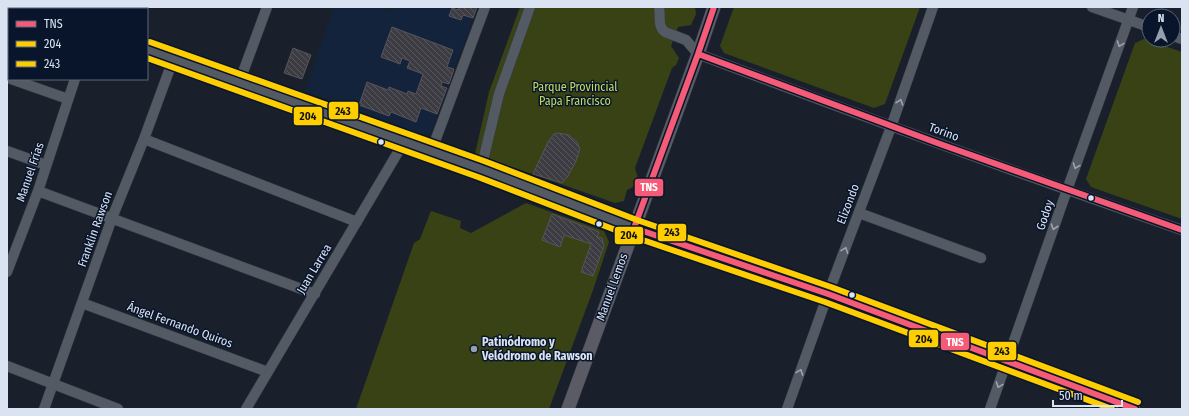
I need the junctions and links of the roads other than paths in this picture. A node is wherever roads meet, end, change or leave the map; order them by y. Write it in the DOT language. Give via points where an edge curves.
graph roads {
  1 [pos="267,7"];
  2 [pos="485,7"];
  3 [pos="530,7"];
  4 [pos="659,7"];
  5 [pos="714,7"];
  6 [pos="933,7"];
  7 [pos="1092,7"];
  8 [pos="1133,7"];
  9 [pos="1128,20"];
  10 [pos="1141,25"];
  11 [pos="148,50"];
  12 [pos="698,54"];
  13 [pos="174,60"];
  14 [pos="15,80"];
  15 [pos="75,80"];
  16 [pos="239,83"];
  17 [pos="68,99"];
  18 [pos="891,127"];
  19 [pos="144,139"];
  20 [pos="404,142"];
  21 [pos="7,151"];
  22 [pos="432,152"];
  23 [pos="46,165"];
  24 [pos="481,169"];
  25 [pos="1067,190"];
  26 [pos="38,191"];
  27 [pos="859,213"];
  28 [pos="112,218"];
  29 [pos="357,222"];
  30 [pos="634,228"];
  31 [pos="1182,230"];
  32 [pos="981,258"];
  33 [pos="7,272"];
  34 [pos="315,294"];
  35 [pos="828,294"];
  36 [pos="82,303"];
  37 [pos="1007,361"];
  38 [pos="7,366"];
  39 [pos="268,372"];
  40 [pos="53,383"];
  41 [pos="44,409"];
  42 [pos="118,409"];
  43 [pos="246,409"];
  44 [pos="568,409"];
  45 [pos="787,409"];
  46 [pos="990,409"];
  47 [pos="1135,409"];
  1 -- 16 [label="street"];
  2 -- 22 [label="street"];
  3 -- 24 [label="street" via="499,94"];
  4 -- 12 [label="street" via="661,28 686,40"];
  5 -- 12 [label="main road, Manuel Lemos"];
  18 -- 6 [label="street, Elizondo, one-way"];
  7 -- 9 [label="street"];
  8 -- 9 [label="street, Godoy"];
  9 -- 10 [label="street"];
  9 -- 25 [label="street, Godoy, one-way"];
  11 -- 13 [label="street"];
  12 -- 18 [label="street, Torino"];
  12 -- 30 [label="main road, Manuel Lemos"];
  13 -- 16 [label="street"];
  13 -- 19 [label="street, Franklin Rawson"];
  14 -- 17 [label="street"];
  15 -- 17 [label="street, Manuel Frías"];
  16 -- 20 [label="street"];
  17 -- 23 [label="street, Manuel Frías"];
  18 -- 25 [label="street, Torino"];
  18 -- 27 [label="street, Elizondo"];
  19 -- 28 [label="street, Franklin Rawson"];
  19 -- 29 [label="street"];
  20 -- 22 [label="street"];
  20 -- 29 [label="street, Juan Larrea"];
  21 -- 23 [label="street"];
  22 -- 24 [label="street"];
  23 -- 26 [label="street, Manuel Frías"];
  24 -- 30 [label="street"];
  25 -- 31 [label="street, Torino"];
  25 -- 37 [label="street, Godoy, one-way"];
  26 -- 28 [label="street"];
  26 -- 33 [label="street, Manuel Frías"];
  27 -- 32 [label="street"];
  35 -- 27 [label="street, Elizondo, one-way"];
  28 -- 34 [label="street"];
  28 -- 36 [label="street, Franklin Rawson"];
  29 -- 34 [label="street, Juan Larrea"];
  30 -- 35 [label="street"];
  30 -- 44 [label="main road, Manuel Lemos"];
  34 -- 39 [label="street, Juan Larrea"];
  35 -- 37 [label="street"];
  45 -- 35 [label="street, Elizondo, one-way"];
  36 -- 39 [label="street, Ángel Fernando Quiros"];
  36 -- 40 [label="street, Franklin Rawson"];
  37 -- 46 [label="street, Godoy, one-way"];
  37 -- 47 [label="street"];
  38 -- 40 [label="street"];
  39 -- 43 [label="street, Juan Larrea"];
  40 -- 41 [label="street, Franklin Rawson"];
  40 -- 42 [label="street"];
}
